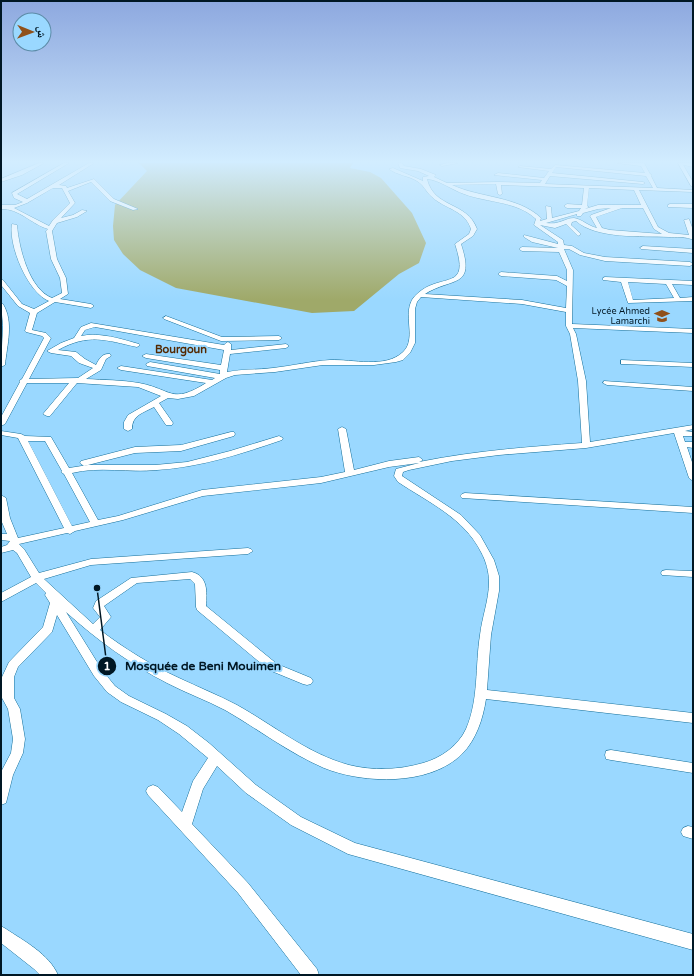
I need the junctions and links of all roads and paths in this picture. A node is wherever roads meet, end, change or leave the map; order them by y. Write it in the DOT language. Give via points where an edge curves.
graph roads {
  1 [pos="11,209"];
  2 [pos="67,209"];
  3 [pos="452,209"];
  4 [pos="525,209"];
  5 [pos="548,209"];
  6 [pos="565,209"];
  7 [pos="583,209"];
  8 [pos="592,209"];
  9 [pos="615,209"];
  10 [pos="645,209"];
  11 [pos="84,211"];
  12 [pos="580,212"];
  13 [pos="567,214"];
  14 [pos="549,219"];
  15 [pos="575,220"];
  16 [pos="687,220"];
  17 [pos="55,221"];
  18 [pos="538,223"];
  19 [pos="14,225"];
  20 [pos="50,228"];
  21 [pos="605,232"];
  22 [pos="578,234"];
  23 [pos="526,236"];
  24 [pos="674,236"];
  25 [pos="693,238"];
  26 [pos="561,248"];
  27 [pos="643,248"];
  28 [pos="522,249"];
  29 [pos="675,250"];
  30 [pos="693,251"];
  31 [pos="619,253"];
  32 [pos="647,256"];
  33 [pos="622,260"];
  34 [pos="653,262"];
  35 [pos="691,265"];
  36 [pos="501,274"];
  37 [pos="605,279"];
  38 [pos="624,280"];
  39 [pos="1,281"];
  40 [pos="668,282"];
  41 [pos="693,284"];
  42 [pos="570,285"];
  43 [pos="419,295"];
  44 [pos="693,299"];
  45 [pos="56,300"];
  46 [pos="678,300"];
  47 [pos="1,305"];
  48 [pos="91,306"];
  49 [pos="568,310"];
  50 [pos="34,312"];
  51 [pos="166,318"];
  52 [pos="3,326"];
  53 [pos="569,326"];
  54 [pos="693,331"];
  55 [pos="279,338"];
  56 [pos="77,339"];
  57 [pos="228,340"];
  58 [pos="137,345"];
  59 [pos="286,346"];
  60 [pos="227,350"];
  61 [pos="41,351"];
  62 [pos="51,351"];
  63 [pos="108,356"];
  64 [pos="146,356"];
  65 [pos="624,362"];
  66 [pos="150,364"];
  67 [pos="1,365"];
  68 [pos="693,365"];
  69 [pos="98,368"];
  70 [pos="121,368"];
  71 [pos="224,368"];
  72 [pos="223,377"];
  73 [pos="78,380"];
  74 [pos="23,381"];
  75 [pos="212,382"];
  76 [pos="607,383"];
  77 [pos="693,389"];
  78 [pos="168,395"];
  79 [pos="155,403"];
  80 [pos="47,414"];
  81 [pos="169,422"];
  82 [pos="1,424"];
  83 [pos="693,427"];
  84 [pos="128,429"];
  85 [pos="342,429"];
  86 [pos="677,432"];
  87 [pos="1,433"];
  88 [pos="231,434"];
  89 [pos="693,434"];
  90 [pos="22,438"];
  91 [pos="279,438"];
  92 [pos="682,444"];
  93 [pos="586,445"];
  94 [pos="693,445"];
  95 [pos="689,455"];
  96 [pos="452,458"];
  97 [pos="691,467"];
  98 [pos="65,472"];
  99 [pos="350,474"];
  100 [pos="693,478"];
  101 [pos="466,496"];
  102 [pos="1,498"];
  103 [pos="693,510"];
  104 [pos="3,523"];
  105 [pos="96,524"];
  106 [pos="70,531"];
  107 [pos="1,537"];
  108 [pos="10,545"];
  109 [pos="248,551"];
  110 [pos="666,573"];
  111 [pos="693,574"];
  112 [pos="37,578"];
  113 [pos="46,588"];
  114 [pos="1,598"];
  115 [pos="55,603"];
  116 [pos="94,630"];
  117 [pos="307,681"];
  118 [pos="480,694"];
  119 [pos="693,718"];
  120 [pos="611,755"];
  121 [pos="216,757"];
  122 [pos="693,768"];
  123 [pos="152,791"];
  124 [pos="1,799"];
  125 [pos="185,826"];
  126 [pos="1,934"];
  127 [pos="693,942"];
  128 [pos="50,975"];
  129 [pos="311,975"];
  1 -- 20 [label="street" via="22,212 40,226"];
  2 -- 17 [label="street"];
  3 -- 43 [label="street" via="466,217 474,229 471,235 458,244 463,263 461,274 451,283"];
  4 -- 18 [label="street" via="539,219"];
  5 -- 14 [label="street"];
  6 -- 13 [label="street"];
  7 -- 12 [label="street"];
  8 -- 12 [label="street"];
  9 -- 21 [label="street" via="593,216 600,229"];
  10 -- 24 [label="street" via="656,228"];
  11 -- 17 [label="street" via="76,216"];
  12 -- 13 [label="street"];
  12 -- 15 [label="street"];
  13 -- 14 [label="street"];
  14 -- 18 [label="street"];
  15 -- 18 [label="street" via="555,226"];
  15 -- 21 [label="street" via="589,228"];
  15 -- 22 [label="street" via="568,225"];
  16 -- 25 [label="street"];
  17 -- 20 [label="street"];
  18 -- 26 [label="street" via="561,241"];
  19 -- 45 [label="street" via="22,265 42,294"];
  20 -- 45 [label="street" via="54,259 60,269 65,291 65,294"];
  21 -- 24 [label="street"];
  23 -- 26 [label="street" via="535,242"];
  24 -- 25 [label="street"];
  26 -- 28 [label="street"];
  26 -- 33 [label="street" via="570,247 582,254"];
  26 -- 42 [label="street" via="570,270"];
  27 -- 29 [label="street"];
  29 -- 30 [label="street"];
  29 -- 35 [label="street"];
  31 -- 33 [label="street"];
  32 -- 34 [label="street"];
  33 -- 34 [label="street"];
  34 -- 35 [label="street"];
  36 -- 42 [label="street" via="557,278"];
  37 -- 38 [label="street"];
  38 -- 40 [label="street"];
  38 -- 46 [label="street" via="630,302"];
  39 -- 50 [label="street" via="20,305"];
  40 -- 41 [label="street"];
  40 -- 46 [label="street"];
  42 -- 49 [label="street"];
  43 -- 49 [label="street" via="522,302"];
  43 -- 72 [label="street" via="412,305 412,347 405,355 394,361 323,363 237,373"];
  44 -- 46 [label="street"];
  45 -- 48 [label="street"];
  45 -- 50 [label="street"];
  47 -- 52 [label="street" via="5,315"];
  49 -- 53 [label="street"];
  50 -- 61 [label="street" via="28,330 46,336 47,341"];
  51 -- 57 [label="street"];
  52 -- 67 [label="street"];
  53 -- 54 [label="street"];
  53 -- 93 [label="street" via="573,334 581,377"];
  55 -- 57 [label="street"];
  56 -- 58 [label="street" via="97,337"];
  56 -- 60 [label="street" via="82,329 95,325"];
  56 -- 62 [label="street"];
  57 -- 60 [label="street"];
  59 -- 60 [label="street"];
  60 -- 71 [label="street"];
  61 -- 62 [label="street"];
  61 -- 74 [label="street"];
  62 -- 69 [label="street" via="73,354"];
  63 -- 69 [label="street" via="102,358"];
  64 -- 71 [label="street"];
  65 -- 68 [label="street"];
  66 -- 72 [label="street"];
  69 -- 73 [label="street"];
  70 -- 75 [label="street"];
  71 -- 72 [label="street"];
  72 -- 75 [label="street"];
  73 -- 74 [label="street"];
  73 -- 78 [label="street" via="138,385"];
  73 -- 80 [label="street"];
  74 -- 82 [label="street"];
  75 -- 78 [label="street" via="182,397"];
  76 -- 77 [label="street"];
  78 -- 79 [label="street"];
  79 -- 81 [label="street"];
  79 -- 84 [label="street" via="132,418 128,422"];
  83 -- 86 [label="street"];
  85 -- 99 [label="street"];
  86 -- 89 [label="street"];
  86 -- 92 [label="street"];
  86 -- 93 [label="street"];
  87 -- 90 [label="street"];
  88 -- 98 [label="street" via="182,448 135,450 81,463"];
  90 -- 98 [label="street" via="48,439"];
  90 -- 106 [label="street"];
  91 -- 98 [label="street" via="183,466 87,467"];
  92 -- 94 [label="street"];
  92 -- 95 [label="street"];
  93 -- 96 [label="street"];
  95 -- 97 [label="street"];
  96 -- 99 [label="street" via="401,462"];
  96 -- 118 [label="street" via="406,468 399,471 398,476 400,480 445,506 461,520 475,535 491,566 494,584"];
  97 -- 100 [label="street"];
  98 -- 105 [label="street"];
  99 -- 105 [label="street" via="292,484 202,493"];
  101 -- 103 [label="street"];
  102 -- 104 [label="street"];
  104 -- 108 [label="street"];
  105 -- 106 [label="street"];
  106 -- 108 [label="street"];
  107 -- 108 [label="street"];
  108 -- 112 [label="street" via="24,555"];
  109 -- 112 [label="street" via="91,562"];
  110 -- 111 [label="street"];
  112 -- 113 [label="street"];
  112 -- 114 [label="street"];
  113 -- 115 [label="street"];
  113 -- 116 [label="street"];
  115 -- 121 [label="street" via="98,673 111,689 125,700 183,730"];
  115 -- 124 [label="street" via="48,629 14,665 8,677 8,698 14,709 19,739 17,753 2,788"];
  116 -- 117 [label="street" via="106,617 98,608 100,604 130,583 192,575 201,582 201,607 273,667"];
  116 -- 118 [label="street" via="112,645 172,680 235,710 303,752 332,766 355,772 392,774 423,770 448,759 464,743 475,724"];
  118 -- 119 [label="street"];
  120 -- 122 [label="street"];
  121 -- 125 [label="street" via="205,770 192,797"];
  121 -- 127 [label="street" via="251,790 296,821 352,849"];
  123 -- 125 [label="street"];
  125 -- 129 [label="street" via="243,888"];
  126 -- 128 [label="street" via="40,963"];
}
